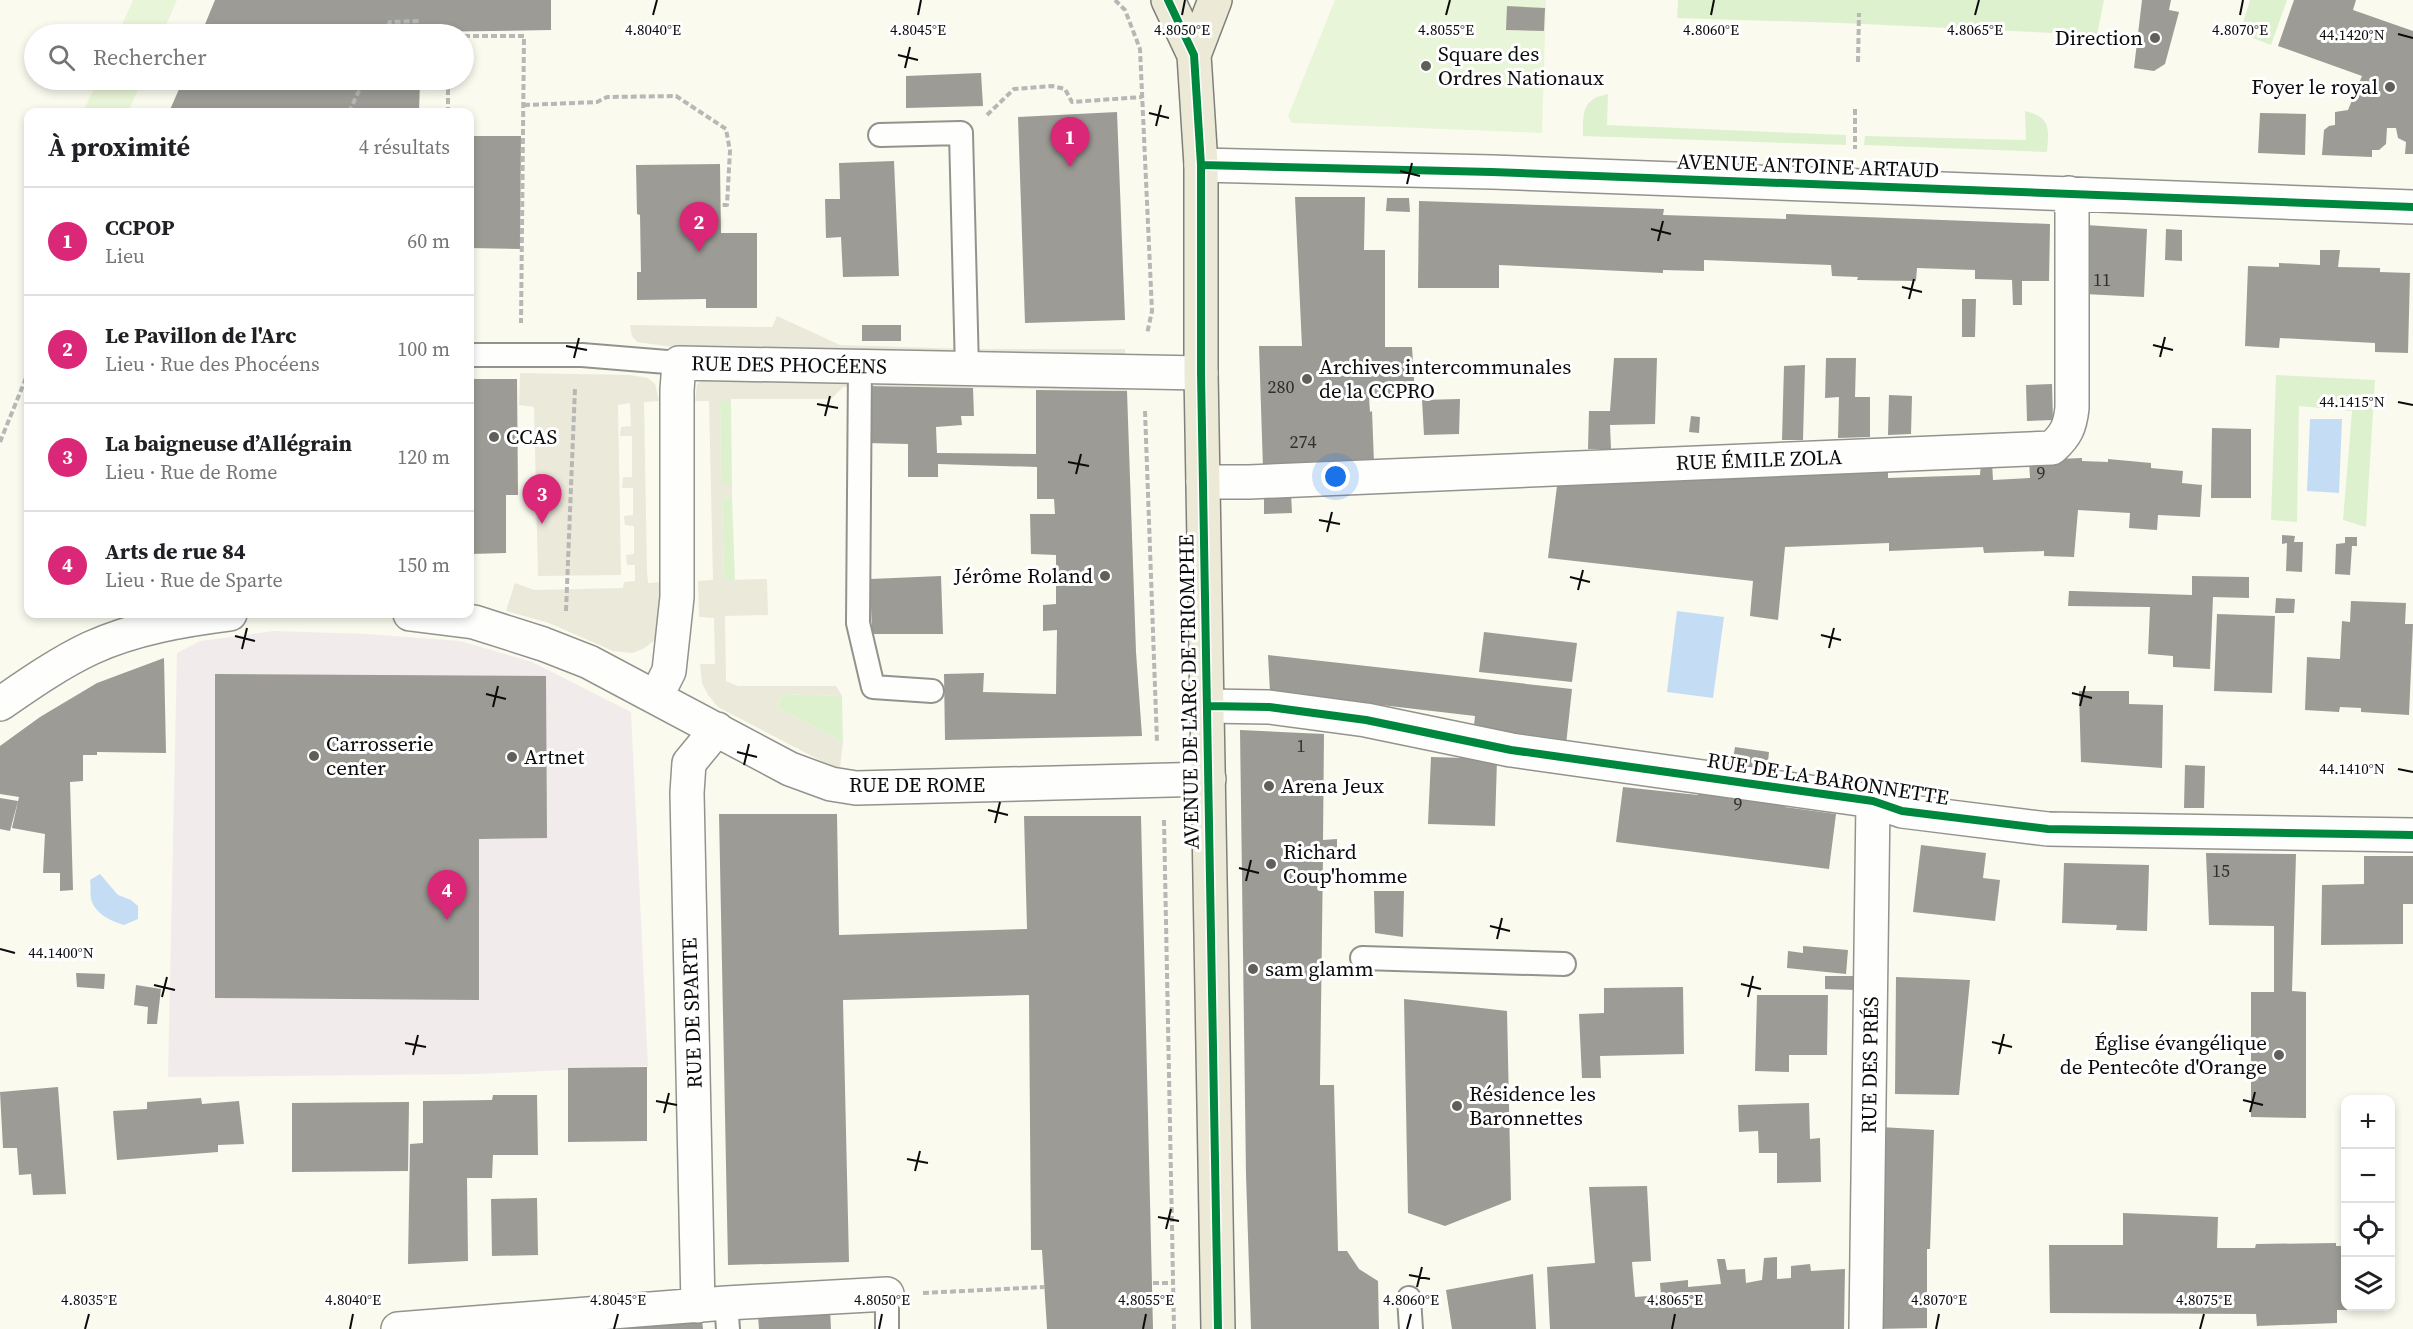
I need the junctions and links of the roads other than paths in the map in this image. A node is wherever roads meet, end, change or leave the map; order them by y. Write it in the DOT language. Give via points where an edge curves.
graph roads {
  1 [pos="1168,0"];
  2 [pos="1215,0"];
  3 [pos="1194,55"];
  4 [pos="880,135"];
  5 [pos="1201,165"];
  6 [pos="2069,193"];
  7 [pos="2413,207"];
  8 [pos="474,355"];
  9 [pos="679,363"];
  10 [pos="860,366"];
  11 [pos="967,369"];
  12 [pos="1201,373"];
  13 [pos="1203,482"];
  14 [pos="204,618"];
  15 [pos="442,618"];
  16 [pos="932,691"];
  17 [pos="656,697"];
  18 [pos="0,704"];
  19 [pos="1207,706"];
  20 [pos="717,729"];
  21 [pos="1209,779"];
  22 [pos="1874,801"];
  23 [pos="2413,835"];
  24 [pos="1362,958"];
  25 [pos="1564,964"];
  26 [pos="887,1294"];
  27 [pos="1409,1298"];
  28 [pos="718,1312"];
  29 [pos="591,1322"];
  30 [pos="461,1327"];
  31 [pos="398,1329"];
  32 [pos="887,1329"];
  33 [pos="1218,1329"];
  34 [pos="1411,1329"];
  35 [pos="1866,1329"];
  1 -- 3 [label="main road"];
  2 -- 3 [label="main road"];
  3 -- 5 [label="main road, AVENUE DE L'ARC DE TRIOMPHE"];
  4 -- 11 [label="lane" via="961,133"];
  5 -- 6 [label="street, AVENUE ANTOINE ARTAUD"];
  5 -- 12 [label="main road, AVENUE DE L'ARC DE TRIOMPHE"];
  6 -- 7 [label="street, AVENUE ANTOINE ARTAUD"];
  6 -- 13 [label="street, RUE ÉMILE ZOLA" via="2071,426 2052,448"];
  8 -- 9 [label="lane" via="582,355"];
  9 -- 10 [label="street, RUE DES PHOCÉENS"];
  9 -- 17 [label="street, RUE DES PHOCÉENS" via="677,597 669,671"];
  10 -- 11 [label="street, RUE DES PHOCÉENS"];
  10 -- 16 [label="lane" via="858,623 873,687"];
  11 -- 12 [label="street, RUE DES PHOCÉENS"];
  12 -- 13 [label="main road, AVENUE DE L'ARC DE TRIOMPHE"];
  13 -- 19 [label="main road, AVENUE DE L'ARC DE TRIOMPHE"];
  14 -- 18 [label="street" via="159,625 92,648"];
  15 -- 17 [label="street, RUE DE ROME" via="474,622 543,644 589,662"];
  17 -- 20 [label="street, RUE DE ROME"];
  19 -- 21 [label="main road, AVENUE DE L'ARC DE TRIOMPHE"];
  19 -- 22 [label="street, RUE DE LA BARONNETTE" via="1269,707 1366,720 1511,750"];
  20 -- 21 [label="street, RUE DE ROME" via="790,769 831,784 856,788"];
  20 -- 28 [label="street, RUE DE SPARTE" via="689,763 687,793"];
  21 -- 33 [label="main road, AVENUE DE L'ARC DE TRIOMPHE"];
  22 -- 23 [label="street, RUE DE LA BARONNETTE" via="1902,811 2048,829"];
  22 -- 35 [label="street, RUE DES PRÉS"];
  24 -- 25 [label="lane"];
  26 -- 28 [label="street"];
  26 -- 32 [label="lane"];
  27 -- 34 [label="lane"];
  28 -- 29 [label="street"];
  29 -- 30 [label="street"];
  30 -- 31 [label="street"];
}
